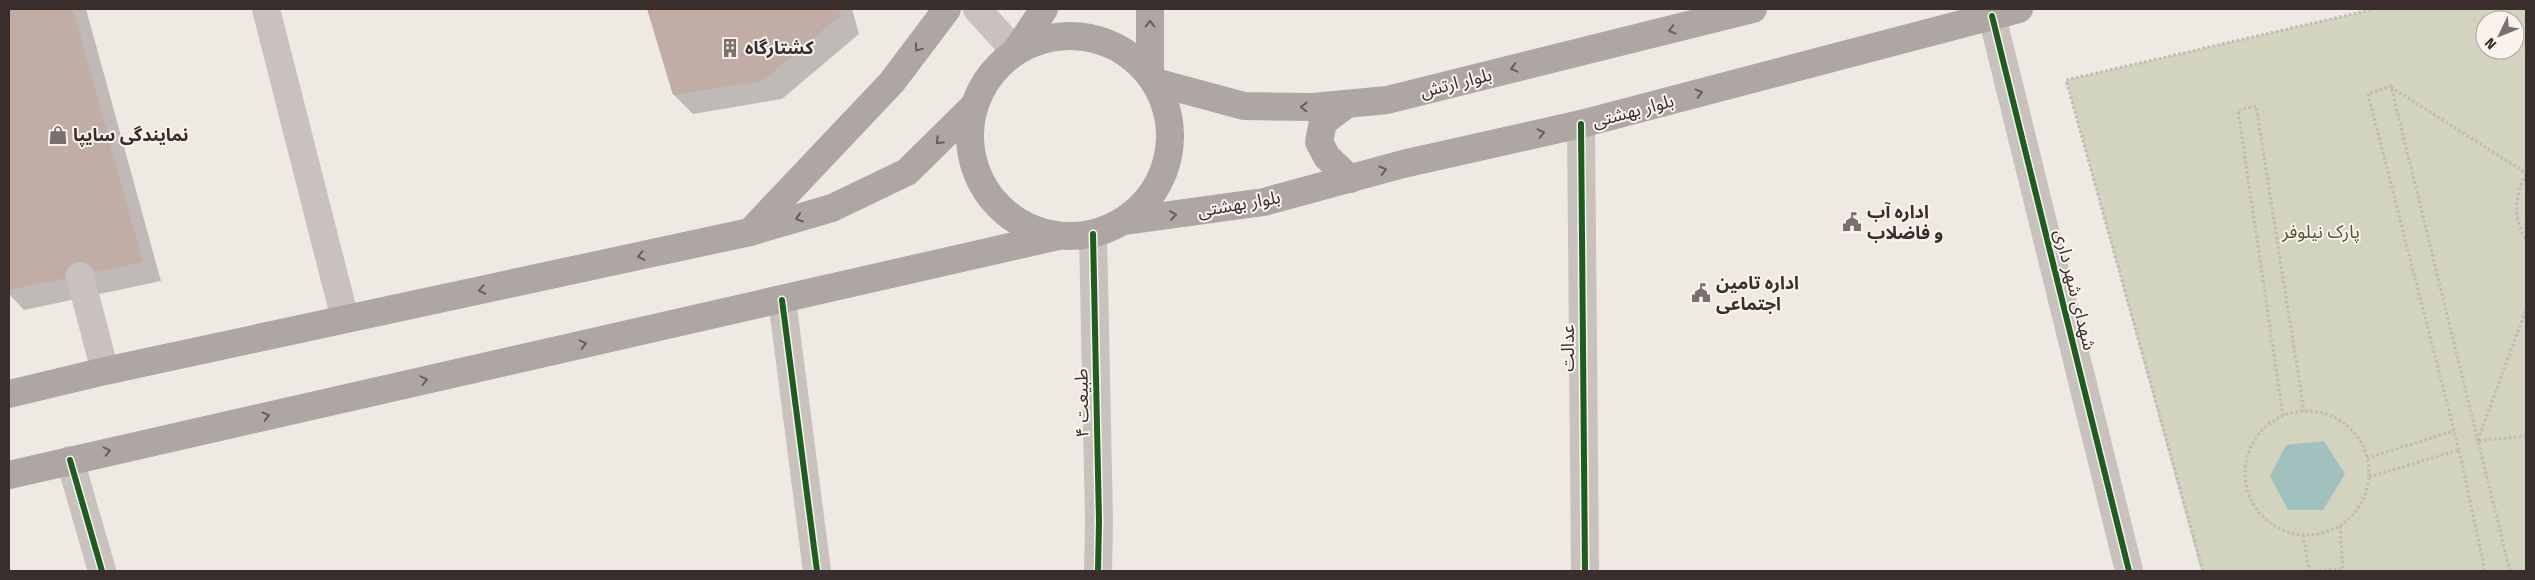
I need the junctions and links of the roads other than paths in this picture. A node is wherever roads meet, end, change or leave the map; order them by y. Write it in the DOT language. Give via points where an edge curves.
graph roads {
  1 [pos="266,9"];
  2 [pos="947,9"];
  3 [pos="977,9"];
  4 [pos="1044,9"];
  5 [pos="1150,9"];
  6 [pos="1753,9"];
  7 [pos="2019,9"];
  8 [pos="1708,15"];
  9 [pos="1992,16"];
  10 [pos="1015,51"];
  11 [pos="1152,78"];
  12 [pos="1347,104"];
  13 [pos="974,106"];
  14 [pos="1581,124"];
  15 [pos="1350,179"];
  16 [pos="1125,221"];
  17 [pos="750,232"];
  18 [pos="1093,234"];
  19 [pos="1058,236"];
  20 [pos="80,276"];
  21 [pos="782,300"];
  22 [pos="345,319"];
  23 [pos="106,371"];
  24 [pos="9,394"];
  25 [pos="70,460"];
  26 [pos="9,474"];
  27 [pos="102,571"];
  28 [pos="817,571"];
  29 [pos="1098,571"];
  30 [pos="1585,571"];
  31 [pos="2129,571"];
  1 -- 22 [label="street"];
  2 -- 17 [label="main road, one-way" via="892,82"];
  3 -- 10 [label="street"];
  4 -- 10 [label="main road"];
  11 -- 5 [label="main road, one-way"];
  6 -- 8 [label="main road, بلوار ارتش"];
  7 -- 9 [label="main road, بلوار بهشتی"];
  8 -- 12 [label="main road, بلوار ارتش, one-way" via="1387,100"];
  14 -- 9 [label="main road, بلوار بهشتی, one-way"];
  9 -- 31 [label="street, شهدای شهر داری"];
  10 -- 11 [label="main road" via="1042,38 1072,35 1101,40 1128,53"];
  10 -- 13 [label="main road" via="997,66 983,85"];
  12 -- 11 [label="main road, بلوار ارتش, one-way" via="1244,106"];
  11 -- 16 [label="main road" via="1168,111 1171,142 1164,173 1148,200"];
  12 -- 15 [label="main road" via="1324,122 1319,142 1327,157"];
  13 -- 17 [label="main road, one-way" via="907,172 832,208"];
  13 -- 19 [label="main road" via="969,141 978,175 996,204 1024,226"];
  15 -- 14 [label="main road, بلوار بهشتی, one-way"];
  14 -- 30 [label="street, عدالت"];
  16 -- 15 [label="main road, بلوار بهشتی, one-way" via="1264,202"];
  16 -- 18 [label="main road"];
  17 -- 22 [label="main road, one-way"];
  18 -- 19 [label="main road"];
  18 -- 29 [label="street, طبیعت ۴" via="1100,521"];
  19 -- 21 [label="main road"];
  20 -- 23 [label="street"];
  25 -- 21 [label="main road, one-way"];
  21 -- 28 [label="street"];
  22 -- 23 [label="main road"];
  23 -- 24 [label="main road"];
  25 -- 26 [label="main road"];
  25 -- 27 [label="street"];
}
